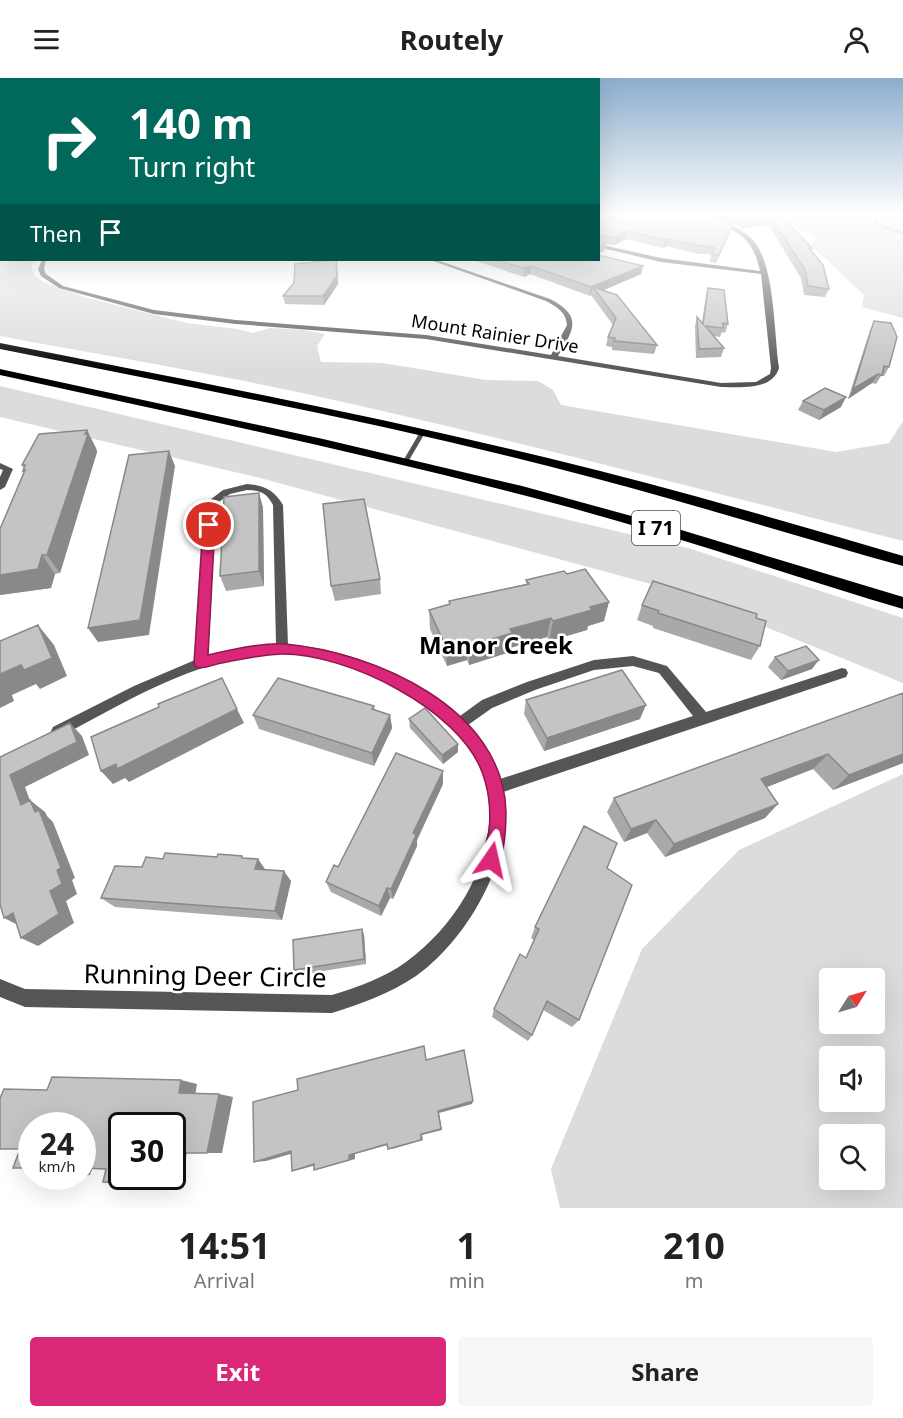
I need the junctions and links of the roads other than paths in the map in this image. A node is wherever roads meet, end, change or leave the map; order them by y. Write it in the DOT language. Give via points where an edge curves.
graph roads {
  1 [pos="41,268"];
  2 [pos="454,268"];
  3 [pos="718,268"];
  4 [pos="762,268"];
  5 [pos="763,273"];
  6 [pos="0,346"];
  7 [pos="554,357"];
  8 [pos="0,372"];
  9 [pos="422,433"];
  10 [pos="406,461"];
  11 [pos="0,466"];
  12 [pos="0,487"];
  13 [pos="903,561"];
  14 [pos="903,603"];
  15 [pos="282,649"];
  16 [pos="201,663"];
  17 [pos="842,673"];
  18 [pos="703,719"];
  19 [pos="459,724"];
  20 [pos="42,738"];
  21 [pos="494,788"];
  22 [pos="0,988"];
  1 -- 7 [label="street, Mount Rainier Drive" via="43,275 61,287 154,312 426,337"];
  2 -- 7 [label="street" via="548,300 563,309 571,327"];
  3 -- 5 [label="street"];
  4 -- 5 [label="street, Mount Rainier Drive"];
  5 -- 7 [label="street, Mount Rainier Drive" via="775,368 773,375 758,384 721,385"];
  6 -- 9 [label="highway, I 71"];
  8 -- 10 [label="highway, I 71"];
  9 -- 10 [label="lane"];
  9 -- 13 [label="highway, I 71" via="720,507"];
  10 -- 14 [label="highway, I 71" via="685,536"];
  11 -- 12 [label="street" via="8,469"];
  15 -- 16 [label="street, Running Deer Circle"];
  15 -- 16 [label="street" via="278,505 276,498 264,489 237,487 211,503"];
  15 -- 19 [label="street, Running Deer Circle" via="329,656 369,669 399,683"];
  16 -- 20 [label="street, Running Deer Circle"];
  17 -- 18 [label="street"];
  18 -- 19 [label="street" via="663,669 633,662 594,665 531,686 487,704"];
  18 -- 21 [label="street"];
  19 -- 21 [label="street, Running Deer Circle" via="479,749"];
  21 -- 22 [label="street, Running Deer Circle" via="497,830 480,888 442,941 405,973 366,994 332,1004 25,998"];
}
